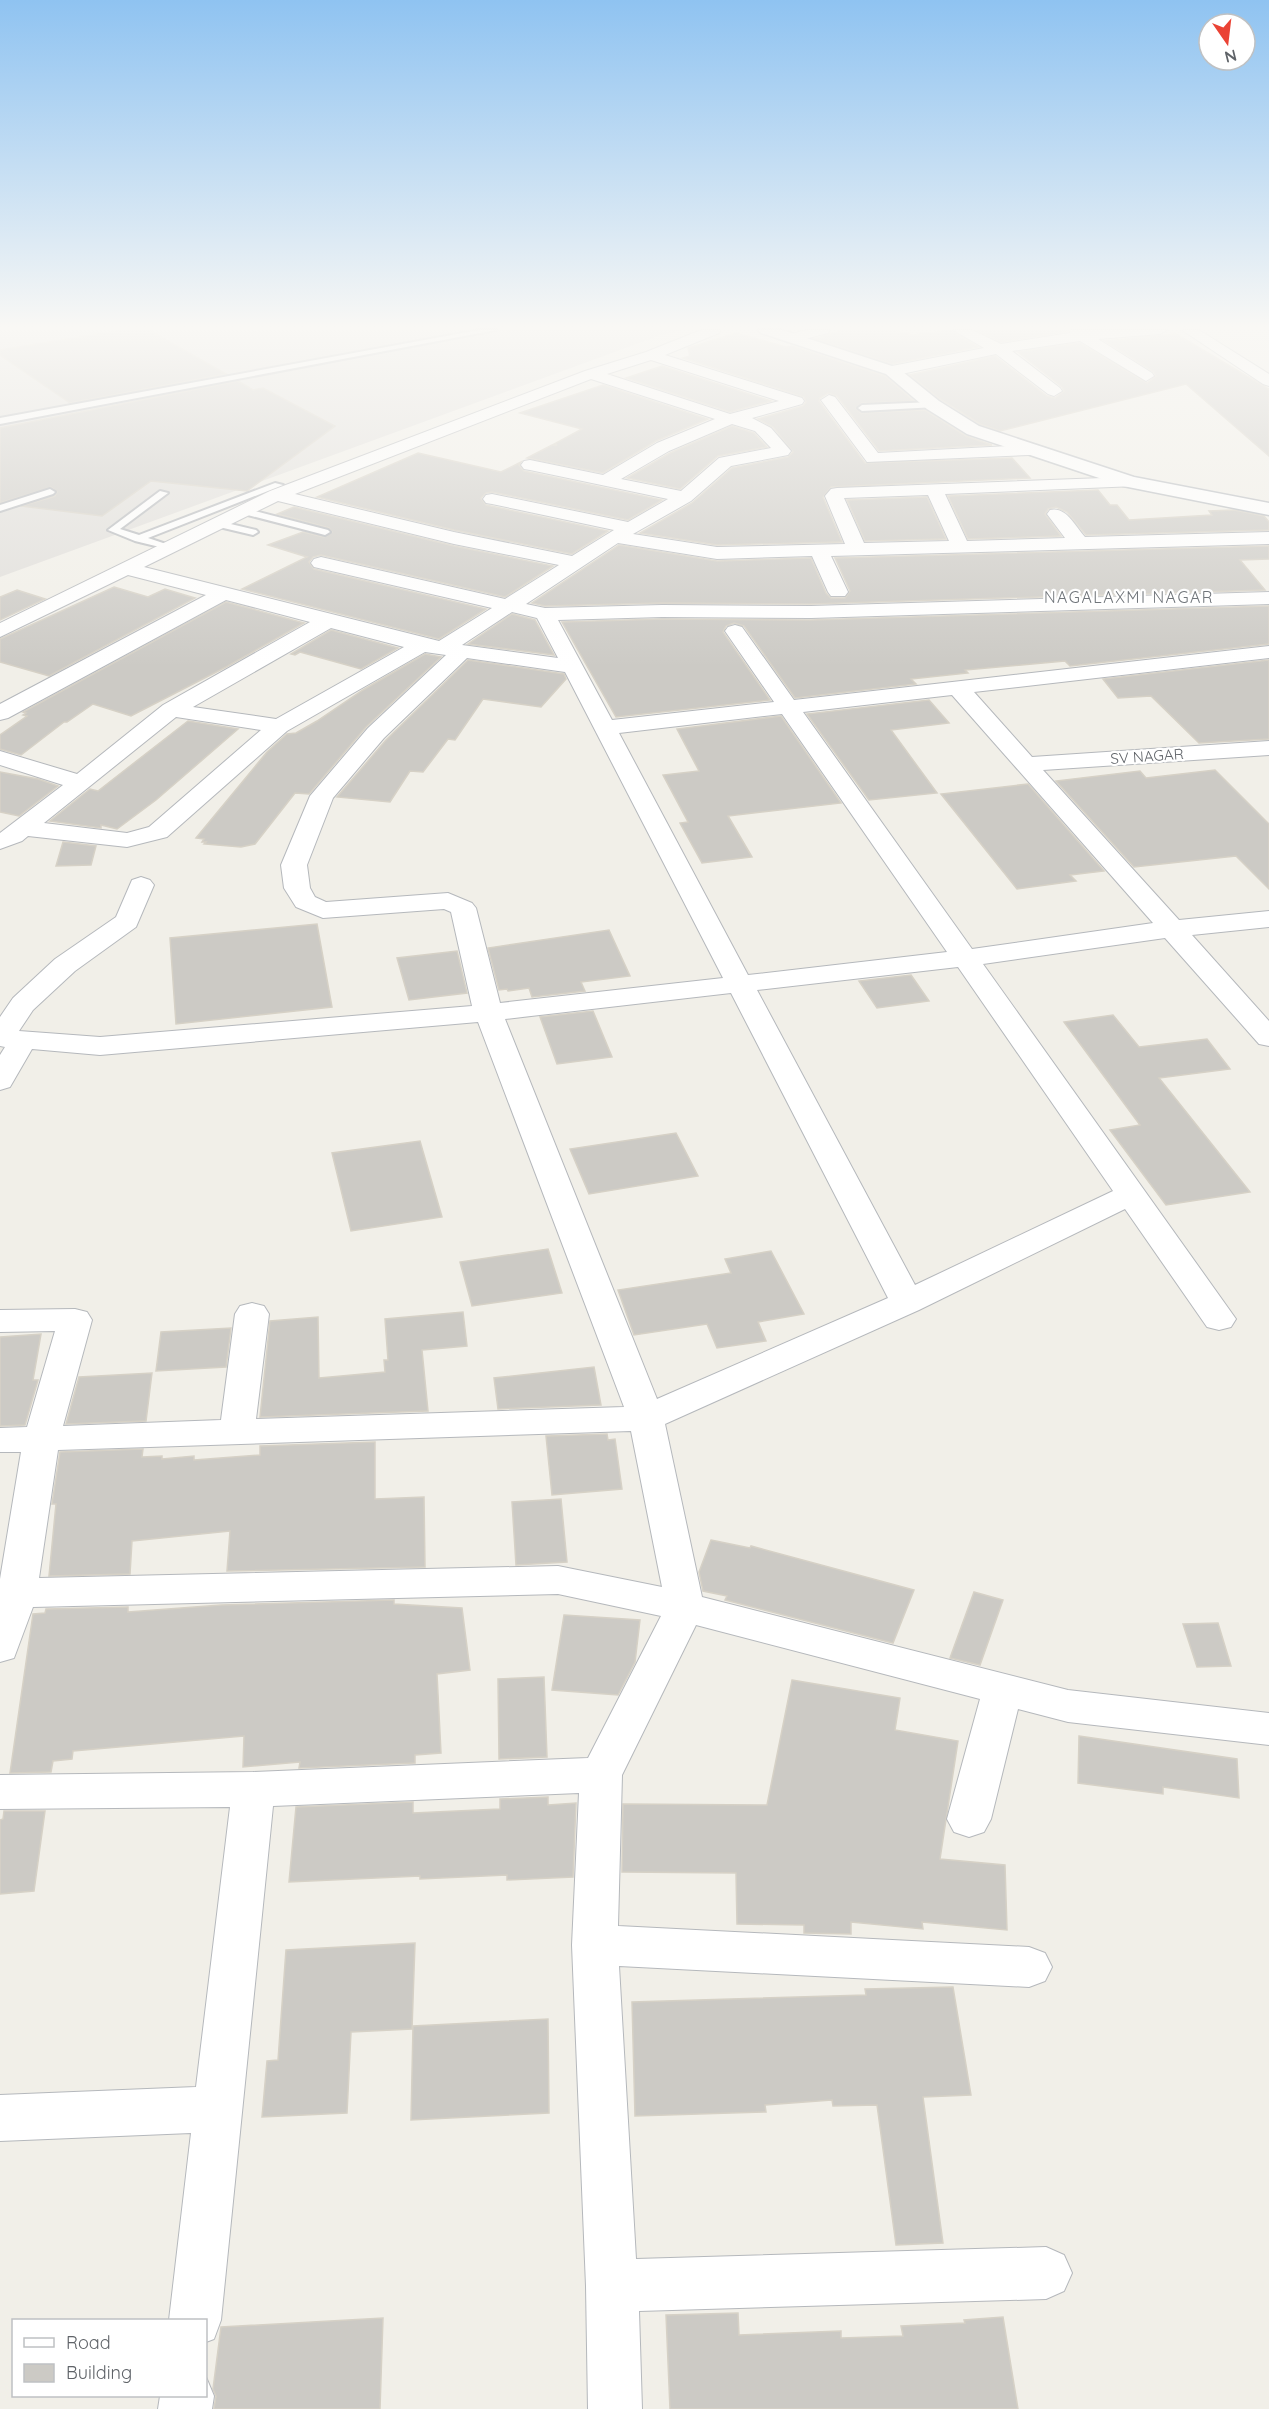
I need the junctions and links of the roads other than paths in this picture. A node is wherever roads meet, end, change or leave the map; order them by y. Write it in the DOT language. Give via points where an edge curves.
graph roads {
  1 [pos="406,442"];
  2 [pos="674,442"];
  3 [pos="775,442"];
  4 [pos="861,442"];
  5 [pos="1008,442"];
  6 [pos="1029,450"];
  7 [pos="873,458"];
  8 [pos="530,465"];
  9 [pos="606,480"];
  10 [pos="1130,482"];
  11 [pos="277,490"];
  12 [pos="934,491"];
  13 [pos="50,492"];
  14 [pos="894,492"];
  15 [pos="163,493"];
  16 [pos="685,496"];
  17 [pos="492,499"];
  18 [pos="0,508"];
  19 [pos="1269,509"];
  20 [pos="243,511"];
  21 [pos="1056,514"];
  22 [pos="218,524"];
  23 [pos="253,532"];
  24 [pos="325,532"];
  25 [pos="623,533"];
  26 [pos="1269,538"];
  27 [pos="138,539"];
  28 [pos="1080,543"];
  29 [pos="961,547"];
  30 [pos="168,549"];
  31 [pos="857,550"];
  32 [pos="819,551"];
  33 [pos="321,563"];
  34 [pos="578,563"];
  35 [pos="127,569"];
  36 [pos="838,592"];
  37 [pos="223,594"];
  38 [pos="1269,598"];
  39 [pos="509,604"];
  40 [pos="545,614"];
  41 [pos="326,622"];
  42 [pos="0,631"];
  43 [pos="735,631"];
  44 [pos="442,648"];
  45 [pos="1269,652"];
  46 [pos="573,667"];
  47 [pos="959,689"];
  48 [pos="789,708"];
  49 [pos="171,710"];
  50 [pos="0,712"];
  51 [pos="279,726"];
  52 [pos="605,728"];
  53 [pos="1269,748"];
  54 [pos="0,758"];
  55 [pos="1026,764"];
  56 [pos="79,782"];
  57 [pos="23,828"];
  58 [pos="0,842"];
  59 [pos="141,885"];
  60 [pos="1269,919"];
  61 [pos="1170,929"];
  62 [pos="965,958"];
  63 [pos="740,984"];
  64 [pos="488,1013"];
  65 [pos="1269,1038"];
  66 [pos="8,1039"];
  67 [pos="0,1081"];
  68 [pos="1131,1194"];
  69 [pos="907,1302"];
  70 [pos="252,1314"];
  71 [pos="1220,1319"];
  72 [pos="0,1321"];
  73 [pos="646,1418"];
  74 [pos="237,1431"];
  75 [pos="0,1440"];
  76 [pos="41,1440"];
  77 [pos="9,1592"];
  78 [pos="685,1607"];
  79 [pos="0,1647"];
  80 [pos="1003,1689"];
  81 [pos="1269,1729"];
  82 [pos="601,1775"];
  83 [pos="253,1789"];
  84 [pos="0,1792"];
  85 [pos="969,1819"];
  86 [pos="595,1946"];
  87 [pos="1029,1967"];
  88 [pos="218,2109"];
  89 [pos="0,2118"];
  90 [pos="1046,2273"];
  91 [pos="612,2286"];
  92 [pos="195,2319"];
  93 [pos="615,2409"];
  1 -- 11 [label="street"];
  2 -- 9 [label="street"];
  3 -- 16 [label="street" via="782,452 725,462"];
  4 -- 7 [label="street"];
  5 -- 6 [label="street"];
  6 -- 7 [label="street"];
  6 -- 10 [label="street"];
  7 -- 14 [label="street"];
  8 -- 9 [label="street"];
  9 -- 16 [label="street"];
  10 -- 12 [label="street"];
  10 -- 19 [label="street"];
  11 -- 20 [label="street"];
  11 -- 27 [label="lane"];
  11 -- 34 [label="street" via="454,538"];
  12 -- 14 [label="street"];
  12 -- 29 [label="street"];
  13 -- 18 [label="lane"];
  14 -- 31 [label="street" via="834,495"];
  15 -- 27 [label="lane" via="113,530"];
  16 -- 25 [label="street"];
  17 -- 25 [label="street"];
  20 -- 22 [label="street"];
  20 -- 24 [label="lane"];
  21 -- 28 [label="street"];
  22 -- 23 [label="lane"];
  22 -- 30 [label="street"];
  25 -- 32 [label="street" via="717,554"];
  25 -- 34 [label="street"];
  26 -- 28 [label="street"];
  27 -- 30 [label="lane"];
  28 -- 29 [label="street"];
  29 -- 31 [label="street"];
  30 -- 35 [label="street"];
  31 -- 32 [label="street"];
  32 -- 36 [label="street"];
  33 -- 39 [label="street"];
  34 -- 39 [label="street"];
  35 -- 37 [label="street"];
  35 -- 42 [label="street"];
  37 -- 41 [label="street"];
  37 -- 50 [label="street"];
  38 -- 40 [label="street" via="811,612 662,610"];
  39 -- 40 [label="street"];
  39 -- 44 [label="street"];
  40 -- 46 [label="street"];
  41 -- 44 [label="street"];
  41 -- 49 [label="street"];
  43 -- 48 [label="street"];
  44 -- 46 [label="street"];
  44 -- 51 [label="street"];
  44 -- 64 [label="street" via="322,796 294,865 297,888 305,902 323,910 448,901 463,908"];
  45 -- 47 [label="street"];
  46 -- 52 [label="street"];
  47 -- 48 [label="street"];
  47 -- 55 [label="street"];
  48 -- 52 [label="street"];
  48 -- 62 [label="street"];
  49 -- 51 [label="street"];
  49 -- 56 [label="street"];
  51 -- 57 [label="street" via="158,832 127,840"];
  52 -- 63 [label="street"];
  53 -- 55 [label="street, SV NAGAR"];
  54 -- 56 [label="street"];
  55 -- 61 [label="street"];
  56 -- 57 [label="street"];
  57 -- 58 [label="street"];
  59 -- 66 [label="street" via="127,921 65,966 23,1004"];
  60 -- 61 [label="street"];
  61 -- 62 [label="street"];
  61 -- 65 [label="street"];
  62 -- 63 [label="street"];
  62 -- 68 [label="street"];
  63 -- 64 [label="street"];
  63 -- 69 [label="street"];
  64 -- 66 [label="street" via="100,1046"];
  64 -- 73 [label="street"];
  66 -- 67 [label="street"];
  68 -- 69 [label="street"];
  68 -- 71 [label="street"];
  69 -- 73 [label="street"];
  70 -- 74 [label="street"];
  72 -- 76 [label="street" via="75,1320"];
  73 -- 74 [label="street"];
  73 -- 78 [label="street"];
  74 -- 76 [label="street"];
  75 -- 76 [label="street"];
  76 -- 77 [label="street"];
  77 -- 78 [label="street" via="558,1580"];
  77 -- 79 [label="street"];
  78 -- 80 [label="street"];
  78 -- 82 [label="street"];
  80 -- 81 [label="street" via="1068,1706"];
  80 -- 85 [label="street"];
  82 -- 83 [label="street"];
  82 -- 86 [label="street"];
  83 -- 84 [label="street"];
  83 -- 88 [label="street"];
  86 -- 87 [label="street"];
  86 -- 91 [label="street"];
  88 -- 89 [label="street"];
  88 -- 92 [label="street"];
  90 -- 91 [label="street"];
  91 -- 93 [label="street"];
}
